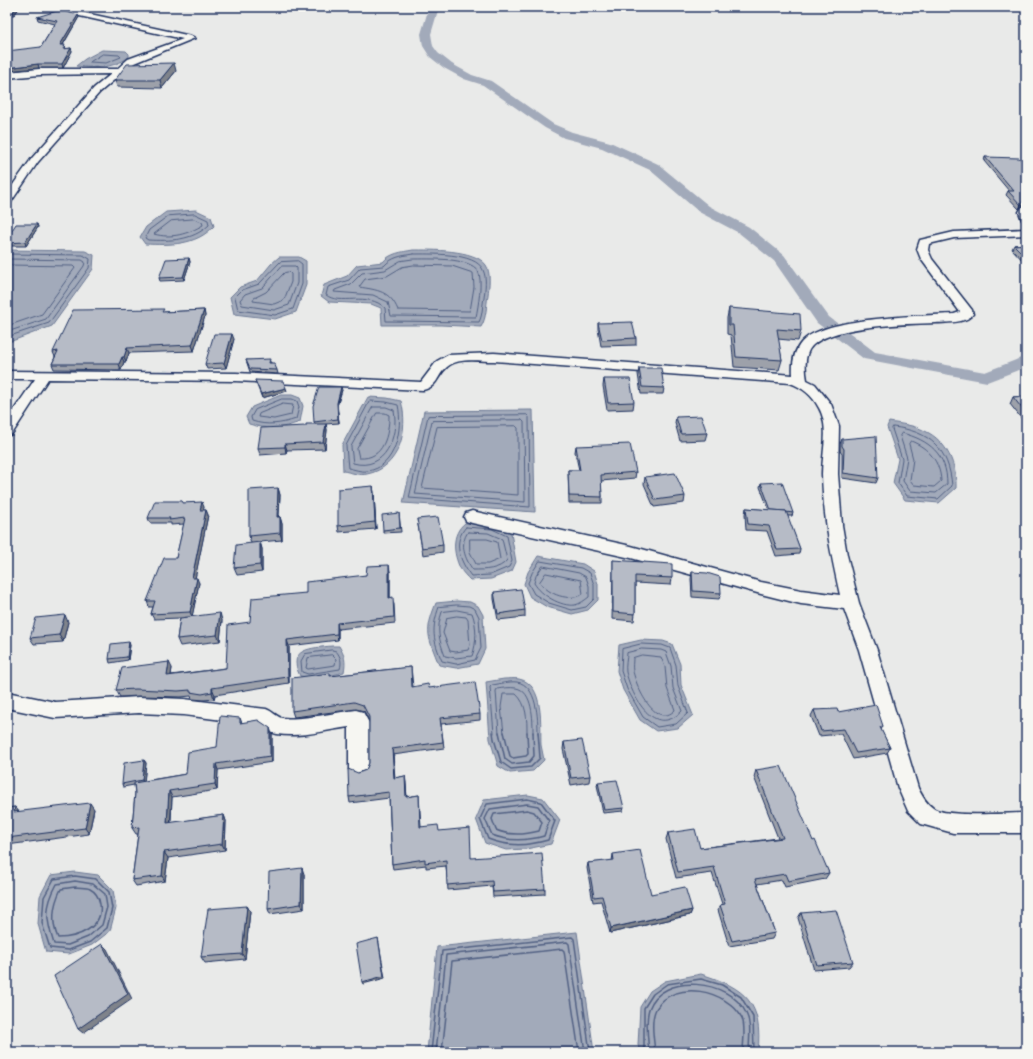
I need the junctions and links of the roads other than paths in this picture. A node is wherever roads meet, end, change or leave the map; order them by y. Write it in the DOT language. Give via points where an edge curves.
graph roads {
  1 [pos="48,7"];
  2 [pos="119,71"];
  3 [pos="7,75"];
  4 [pos="7,200"];
  5 [pos="1026,208"];
  6 [pos="1026,218"];
  7 [pos="1026,232"];
  8 [pos="7,375"];
  9 [pos="44,375"];
  10 [pos="802,382"];
  11 [pos="7,430"];
  12 [pos="472,517"];
  13 [pos="850,603"];
  14 [pos="7,700"];
  15 [pos="359,768"];
  16 [pos="1026,823"];
  1 -- 2 [label="street" via="191,38 131,61"];
  2 -- 3 [label="street"];
  2 -- 4 [label="street" via="97,90 35,160"];
  5 -- 6 [label="street"];
  7 -- 10 [label="street" via="954,235 924,242 923,251 967,314 956,318 842,328 820,335 809,342 799,359 798,369"];
  8 -- 9 [label="street"];
  9 -- 10 [label="street" via="236,377 423,386 428,384 442,364 453,358 494,357 791,379"];
  9 -- 11 [label="street"];
  10 -- 13 [label="street" via="810,387 826,408 832,426 830,474 834,525"];
  12 -- 13 [label="street" via="631,552 761,588 801,597"];
  13 -- 16 [label="street" via="868,650 908,788 915,804 928,817 953,823"];
  14 -- 15 [label="street" via="55,710 139,706 184,707 266,717 277,726 298,726 356,718 359,724"];
}
